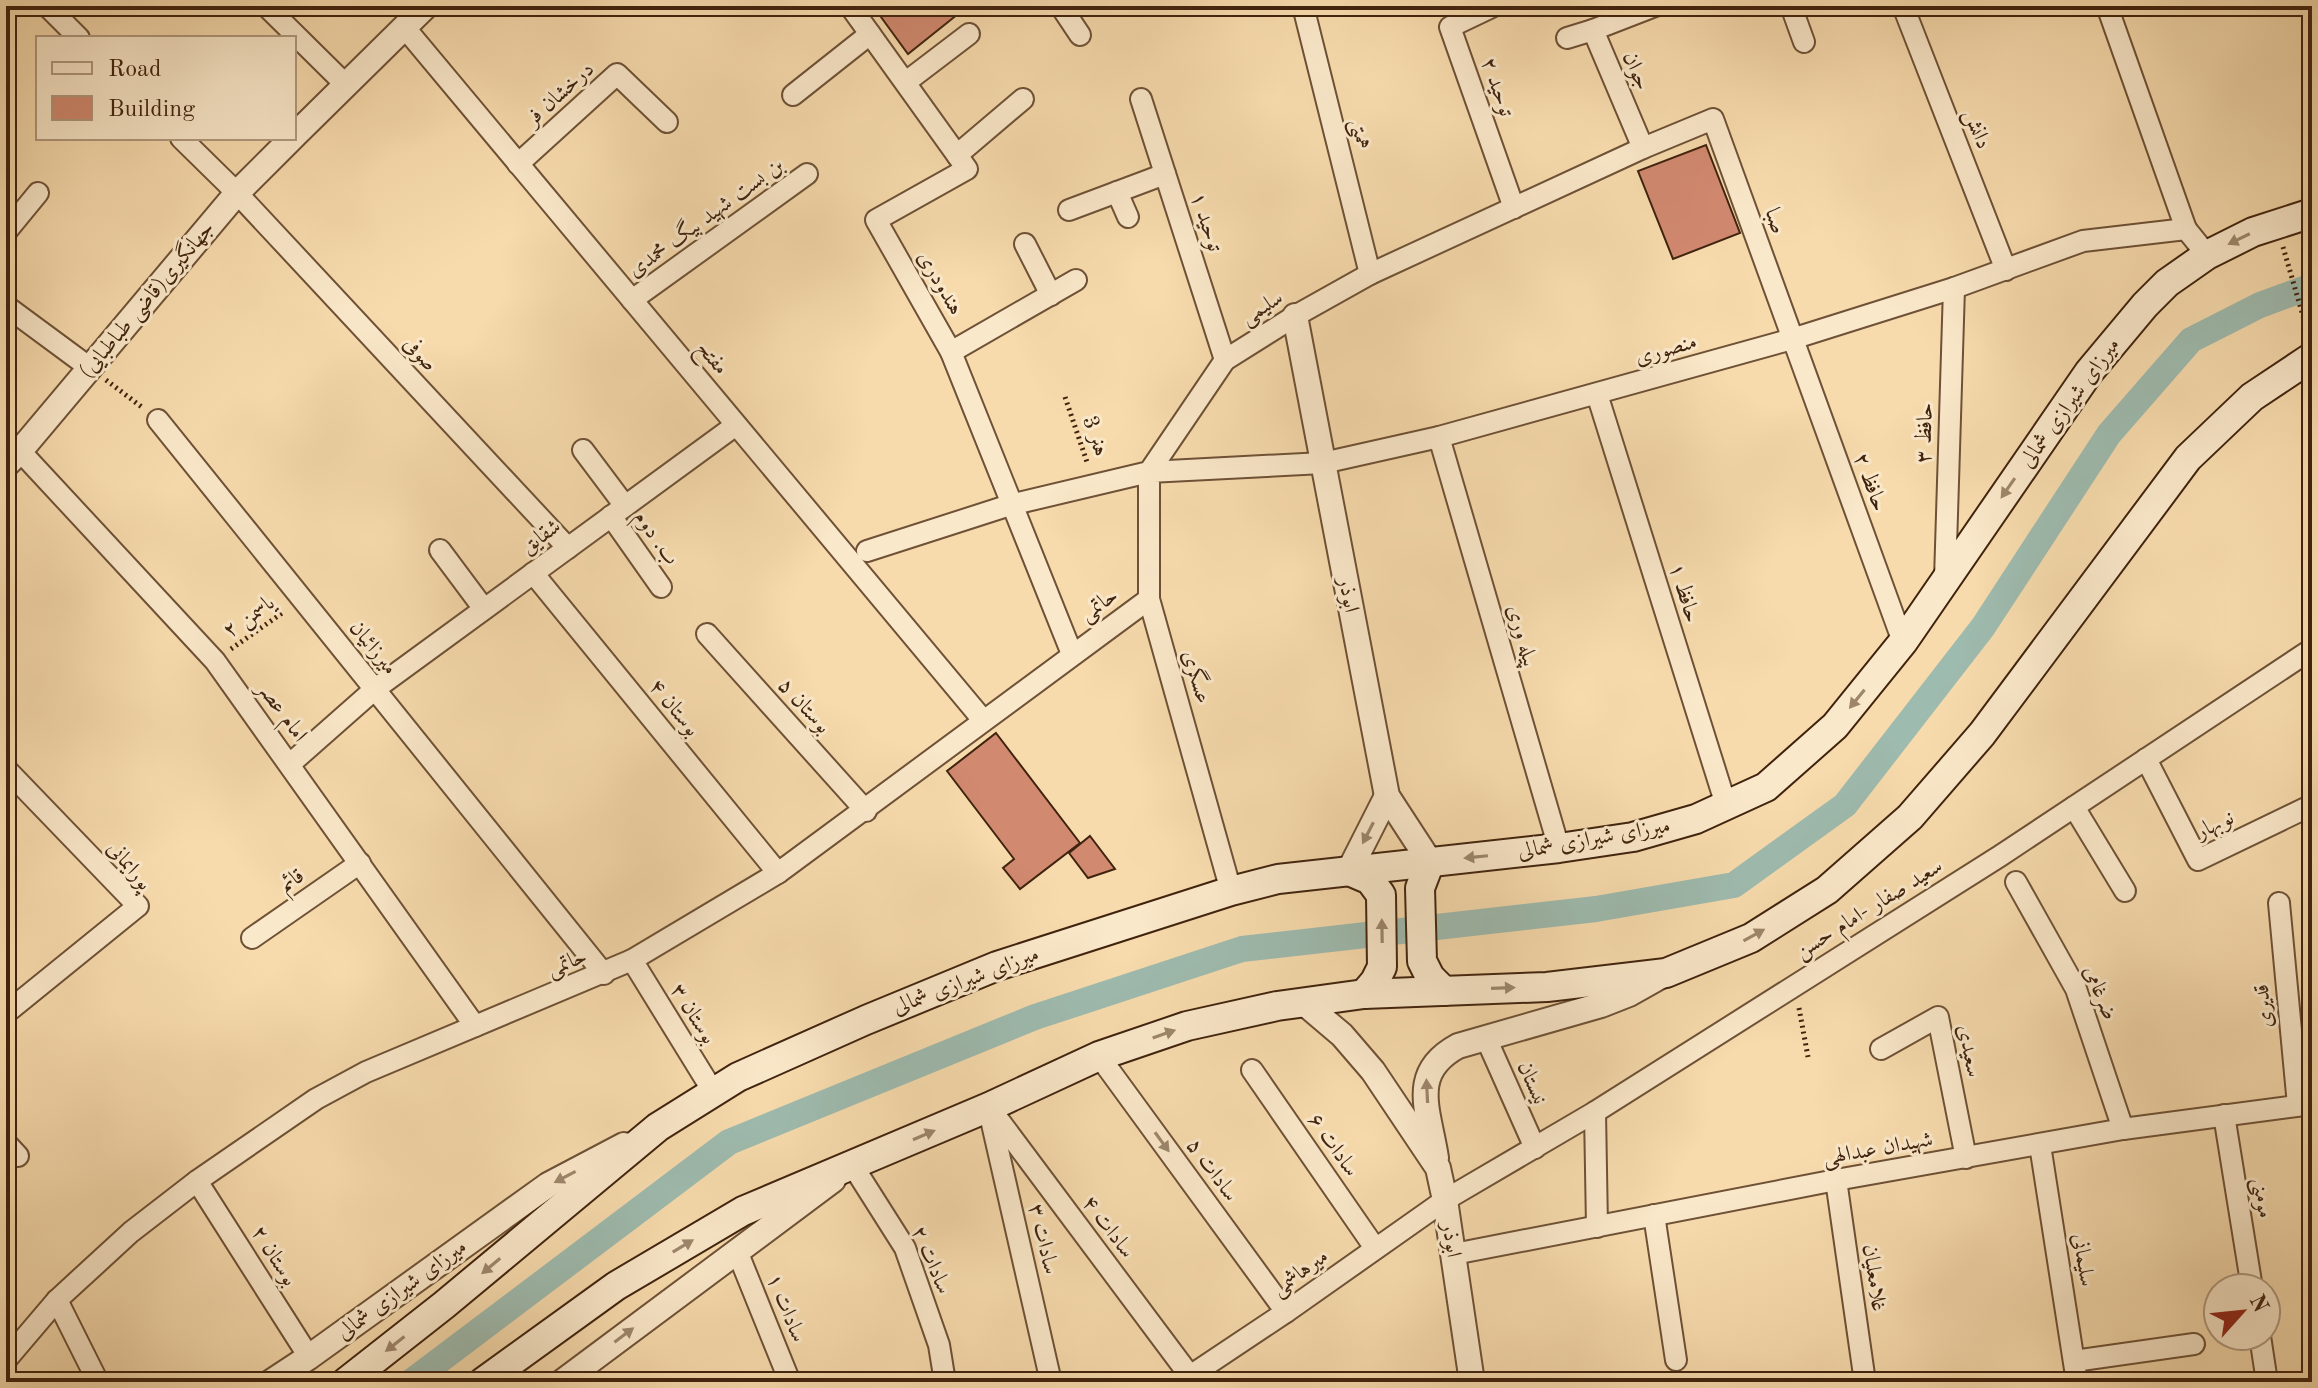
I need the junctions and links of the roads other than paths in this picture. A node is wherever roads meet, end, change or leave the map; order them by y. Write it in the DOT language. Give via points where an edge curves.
graph roads {
  1 [pos="47,6"];
  2 [pos="266,6"];
  3 [pos="426,6"];
  4 [pos="850,6"];
  5 [pos="1071,6"];
  6 [pos="1303,6"];
  7 [pos="1494,6"];
  8 [pos="1655,6"];
  9 [pos="1791,6"];
  10 [pos="1903,6"];
  11 [pos="2107,6"];
  12 [pos="405,28"];
  13 [pos="1593,30"];
  14 [pos="870,34"];
  15 [pos="969,34"];
  16 [pos="1080,35"];
  17 [pos="77,36"];
  18 [pos="1567,38"];
  19 [pos="1804,42"];
  20 [pos="906,82"];
  21 [pos="345,84"];
  22 [pos="793,95"];
  23 [pos="1023,99"];
  24 [pos="1141,99"];
  25 [pos="1713,119"];
  26 [pos="667,122"];
  27 [pos="296,134"];
  28 [pos="183,140"];
  29 [pos="290,140"];
  30 [pos="1643,148"];
  31 [pos="957,155"];
  32 [pos="518,164"];
  33 [pos="807,174"];
  34 [pos="1165,174"];
  35 [pos="1117,192"];
  36 [pos="38,193"];
  37 [pos="237,193"];
  38 [pos="1514,208"];
  39 [pos="1069,210"];
  40 [pos="2312,213"];
  41 [pos="1128,217"];
  42 [pos="2186,229"];
  43 [pos="6,232"];
  44 [pos="1025,244"];
  45 [pos="2207,255"];
  46 [pos="2006,270"];
  47 [pos="1370,274"];
  48 [pos="1076,280"];
  49 [pos="1954,288"];
  50 [pos="1051,295"];
  51 [pos="632,300"];
  52 [pos="6,306"];
  53 [pos="1295,316"];
  54 [pos="1792,339"];
  55 [pos="951,352"];
  56 [pos="2312,357"];
  57 [pos="1225,360"];
  58 [pos="90,368"];
  59 [pos="1597,394"];
  60 [pos="158,420"];
  61 [pos="736,425"];
  62 [pos="1439,437"];
  63 [pos="583,450"];
  64 [pos="13,458"];
  65 [pos="1323,463"];
  66 [pos="1149,472"];
  67 [pos="1010,505"];
  68 [pos="618,511"];
  69 [pos="568,548"];
  70 [pos="440,550"];
  71 [pos="867,551"];
  72 [pos="533,573"];
  73 [pos="1945,579"];
  74 [pos="661,587"];
  75 [pos="1149,599"];
  76 [pos="484,609"];
  77 [pos="707,634"];
  78 [pos="1903,642"];
  79 [pos="2312,649"];
  80 [pos="1072,654"];
  81 [pos="375,689"];
  82 [pos="983,720"];
  83 [pos="2146,759"];
  84 [pos="290,764"];
  85 [pos="6,769"];
  86 [pos="1387,796"];
  87 [pos="1726,805"];
  88 [pos="2312,805"];
  89 [pos="2074,807"];
  90 [pos="866,811"];
  91 [pos="1559,848"];
  92 [pos="360,863"];
  93 [pos="1349,871"];
  94 [pos="778,873"];
  95 [pos="1425,875"];
  96 [pos="2016,882"];
  97 [pos="1231,891"];
  98 [pos="2125,891"];
  99 [pos="2279,903"];
  100 [pos="252,938"];
  101 [pos="632,960"];
  102 [pos="1666,973"];
  103 [pos="604,974"];
  104 [pos="1444,991"];
  105 [pos="1364,994"];
  106 [pos="1303,1002"];
  107 [pos="6,1013"];
  108 [pos="475,1026"];
  109 [pos="1486,1038"];
  110 [pos="1881,1049"];
  111 [pos="1099,1056"];
  112 [pos="1252,1070"];
  113 [pos="714,1093"];
  114 [pos="2305,1104"];
  115 [pos="989,1107"];
  116 [pos="1595,1112"];
  117 [pos="2224,1115"];
  118 [pos="658,1127"];
  119 [pos="2123,1129"];
  120 [pos="2040,1145"];
  121 [pos="1535,1148"];
  122 [pos="1966,1158"];
  123 [pos="853,1166"];
  124 [pos="1438,1168"];
  125 [pos="1836,1180"];
  126 [pos="197,1181"];
  127 [pos="1445,1200"];
  128 [pos="1654,1215"];
  129 [pos="1597,1227"];
  130 [pos="1375,1248"];
  131 [pos="737,1251"];
  132 [pos="1454,1254"];
  133 [pos="2249,1272"];
  134 [pos="57,1300"];
  135 [pos="1286,1312"];
  136 [pos="2194,1344"];
  137 [pos="2262,1352"];
  138 [pos="309,1357"];
  139 [pos="6,1360"];
  140 [pos="1676,1360"];
  141 [pos="2074,1361"];
  142 [pos="1185,1379"];
  143 [pos="98,1382"];
  144 [pos="271,1382"];
  145 [pos="346,1382"];
  146 [pos="483,1382"];
  147 [pos="562,1382"];
  148 [pos="790,1382"];
  149 [pos="945,1382"];
  150 [pos="1051,1382"];
  151 [pos="1472,1382"];
  152 [pos="1865,1382"];
  153 [pos="2077,1382"];
  154 [pos="2267,1382"];
  1 -- 17 [label="street"];
  2 -- 21 [label="street"];
  3 -- 12 [label="street, جهانگیری(قاضی طباطبایی)"];
  4 -- 14 [label="street"];
  5 -- 16 [label="street" via="1064,11"];
  6 -- 47 [label="street, همتی"];
  7 -- 38 [label="street, توحید ۲" via="1450,27"];
  8 -- 13 [label="street"];
  9 -- 19 [label="street"];
  10 -- 46 [label="street, دانش"];
  11 -- 42 [label="street"];
  12 -- 21 [label="street, جهانگیری(قاضی طباطبایی)"];
  12 -- 32 [label="street, مفتح"];
  13 -- 18 [label="street"];
  13 -- 30 [label="street, جوان"];
  14 -- 20 [label="street"];
  14 -- 22 [label="street"];
  15 -- 20 [label="street"];
  20 -- 31 [label="street"];
  21 -- 27 [label="street, جهانگیری(قاضی طباطبایی)"];
  23 -- 31 [label="street"];
  24 -- 34 [label="street, توحید ۱"];
  25 -- 30 [label="street, سلیمی"];
  25 -- 54 [label="street, صبا"];
  26 -- 32 [label="street, درخشان فر" via="617,74"];
  28 -- 37 [label="street, صوفی"];
  29 -- 37 [label="street, جهانگیری(قاضی طباطبایی)"];
  30 -- 38 [label="street, سلیمی"];
  31 -- 55 [label="street, هندودری" via="967,169 876,220"];
  32 -- 51 [label="street, مفتح"];
  33 -- 51 [label="street, بن بست شهید بیگ محمدی"];
  34 -- 35 [label="street"];
  34 -- 57 [label="street, توحید ۱"];
  35 -- 39 [label="street"];
  35 -- 41 [label="street"];
  36 -- 43 [label="street"];
  37 -- 58 [label="street, جهانگیری(قاضی طباطبایی)"];
  37 -- 69 [label="street, صوفی"];
  38 -- 47 [label="street, سلیمی"];
  40 -- 45 [label="main road, میرزای شیرازی شمالی, one-way" via="2253,232"];
  42 -- 45 [label="street"];
  42 -- 46 [label="street, منصوری" via="2083,241"];
  44 -- 50 [label="street"];
  45 -- 73 [label="main road, میرزای شیرازی شمالی, one-way" via="2156,294 2089,372"];
  46 -- 49 [label="street, منصوری"];
  47 -- 53 [label="street, سلیمی"];
  48 -- 50 [label="street"];
  49 -- 54 [label="street, منصوری"];
  49 -- 73 [label="street, حافظ ۳"];
  50 -- 55 [label="street"];
  51 -- 61 [label="street, مفتح"];
  52 -- 58 [label="street"];
  53 -- 57 [label="street, سلیمی"];
  53 -- 65 [label="street, ابوذر"];
  54 -- 59 [label="street, منصوری"];
  54 -- 78 [label="street, حافظ ۲"];
  55 -- 67 [label="street, هندودری"];
  102 -- 56 [label="main road, one-way" via="1751,938 1827,890 1910,817 1982,734 2188,458 2252,397"];
  57 -- 66 [label="street, سلیمی"];
  58 -- 64 [label="street, جهانگیری(قاضی طباطبایی)"];
  59 -- 62 [label="street, منصوری"];
  59 -- 87 [label="street, حافظ ۱"];
  60 -- 81 [label="street, میرزائیان"];
  61 -- 68 [label="street, شقایق"];
  61 -- 82 [label="street, مفتح"];
  62 -- 65 [label="street, منصوری"];
  62 -- 91 [label="street, پیله وری"];
  63 -- 68 [label="street, ب. دوم"];
  64 -- 84 [label="street, امام عصر" via="215,661"];
  65 -- 66 [label="street, منصوری"];
  65 -- 86 [label="street, ابوذر"];
  66 -- 67 [label="street"];
  66 -- 75 [label="street, عسگری"];
  67 -- 71 [label="street"];
  67 -- 80 [label="street, هندودری"];
  68 -- 69 [label="street, شقایق"];
  68 -- 74 [label="street, ب. دوم"];
  69 -- 72 [label="street, شقایق"];
  70 -- 76 [label="street"];
  72 -- 76 [label="street, شقایق"];
  72 -- 94 [label="street, بوستان ۴"];
  73 -- 78 [label="main road, میرزای شیرازی شمالی"];
  75 -- 80 [label="street, حاتمی"];
  75 -- 97 [label="street, عسگری"];
  76 -- 81 [label="street, شقایق"];
  77 -- 90 [label="street, بوستان ۵"];
  78 -- 87 [label="main road, میرزای شیرازی شمالی, one-way" via="1835,726 1766,787"];
  79 -- 83 [label="street, سعید صفار -امام حسن"];
  80 -- 82 [label="street, حاتمی"];
  81 -- 84 [label="street, شقایق"];
  81 -- 103 [label="street, میرزائیان"];
  82 -- 90 [label="street, حاتمی"];
  83 -- 88 [label="street, نوبهار" via="2198,860"];
  83 -- 89 [label="street, سعید صفار -امام حسن"];
  84 -- 92 [label="street, امام عصر"];
  85 -- 107 [label="street, پورایمانی" via="138,906"];
  86 -- 93 [label="street, one-way"];
  86 -- 95 [label="street, ابوذر"];
  87 -- 91 [label="main road, میرزای شیرازی شمالی" via="1633,837"];
  89 -- 98 [label="street"];
  89 -- 116 [label="street, سعید صفار -امام حسن"];
  90 -- 94 [label="street, حاتمی"];
  91 -- 95 [label="main road, میرزای شیرازی شمالی, one-way"];
  92 -- 100 [label="street, قائم"];
  92 -- 108 [label="street, امام عصر"];
  93 -- 95 [label="main road, میرزای شیرازی شمالی"];
  93 -- 97 [label="main road, میرزای شیرازی شمالی"];
  105 -- 93 [label="main road, one-way" via="1382,967 1381,895 1370,880"];
  94 -- 101 [label="street, حاتمی"];
  95 -- 104 [label="main road" via="1422,961"];
  96 -- 119 [label="street, ضرغامی" via="2076,989"];
  97 -- 113 [label="main road, میرزای شیرازی شمالی" via="997,966 738,1077"];
  99 -- 114 [label="street, قدیری"];
  101 -- 103 [label="street, حاتمی"];
  101 -- 113 [label="street, بوستان ۳"];
  104 -- 102 [label="main road, one-way" via="1547,987"];
  102 -- 109 [label="street" via="1609,1002"];
  103 -- 108 [label="street, حاتمی"];
  104 -- 105 [label="main road"];
  105 -- 106 [label="main road"];
  111 -- 106 [label="main road, one-way" via="1187,1026"];
  106 -- 124 [label="street, ابوذر" via="1373,1071"];
  108 -- 126 [label="street, حاتمی" via="316,1099"];
  109 -- 121 [label="street, نیستان"];
  124 -- 109 [label="street, one-way" via="1424,1083 1442,1055"];
  110 -- 122 [label="street, سعیدی" via="1938,1017"];
  111 -- 115 [label="main road"];
  111 -- 135 [label="street, سادات ۵, one-way"];
  112 -- 130 [label="street, سادات ۶"];
  113 -- 118 [label="main road, میرزای شیرازی شمالی"];
  114 -- 117 [label="street, شهیدان عبدالهی"];
  123 -- 115 [label="main road, one-way"];
  115 -- 142 [label="street, سادات ۴"];
  115 -- 150 [label="street, سادات ۳"];
  116 -- 121 [label="street, سعید صفار -امام حسن"];
  116 -- 129 [label="street"];
  117 -- 119 [label="street, شهیدان عبدالهی"];
  117 -- 133 [label="street, مومنی"];
  118 -- 138 [label="street, میرزای شیرازی شمالی, one-way" via="548,1185"];
  118 -- 145 [label="main road, میرزای شیرازی شمالی, one-way"];
  119 -- 120 [label="street, شهیدان عبدالهی"];
  120 -- 122 [label="street, شهیدان عبدالهی"];
  120 -- 141 [label="street, سلیمانی"];
  121 -- 127 [label="street, سعید صفار -امام حسن"];
  122 -- 125 [label="street, شهیدان عبدالهی"];
  123 -- 131 [label="street"];
  146 -- 123 [label="main road, one-way" via="616,1286 743,1211"];
  123 -- 149 [label="street, سادات ۲" via="905,1248 939,1345"];
  124 -- 127 [label="street, ابوذر"];
  125 -- 128 [label="street, شهیدان عبدالهی"];
  125 -- 152 [label="street, غلامعلیان"];
  126 -- 134 [label="street, حاتمی"];
  126 -- 138 [label="street, بوستان ۲"];
  127 -- 130 [label="street, میرهاشمی"];
  127 -- 132 [label="street, ابوذر"];
  128 -- 129 [label="street, شهیدان عبدالهی"];
  128 -- 140 [label="street"];
  129 -- 132 [label="street, شهیدان عبدالهی"];
  130 -- 135 [label="street, میرهاشمی"];
  147 -- 131 [label="street, one-way"];
  131 -- 148 [label="street, سادات ۱"];
  132 -- 151 [label="street, ابوذر"];
  134 -- 139 [label="street, حاتمی"];
  134 -- 143 [label="street"];
  135 -- 142 [label="street, میرهاشمی"];
  136 -- 141 [label="street"];
  137 -- 154 [label="street"];
  138 -- 144 [label="street, میرزای شیرازی شمالی"];
  141 -- 153 [label="street, سلیمانی"];
}
